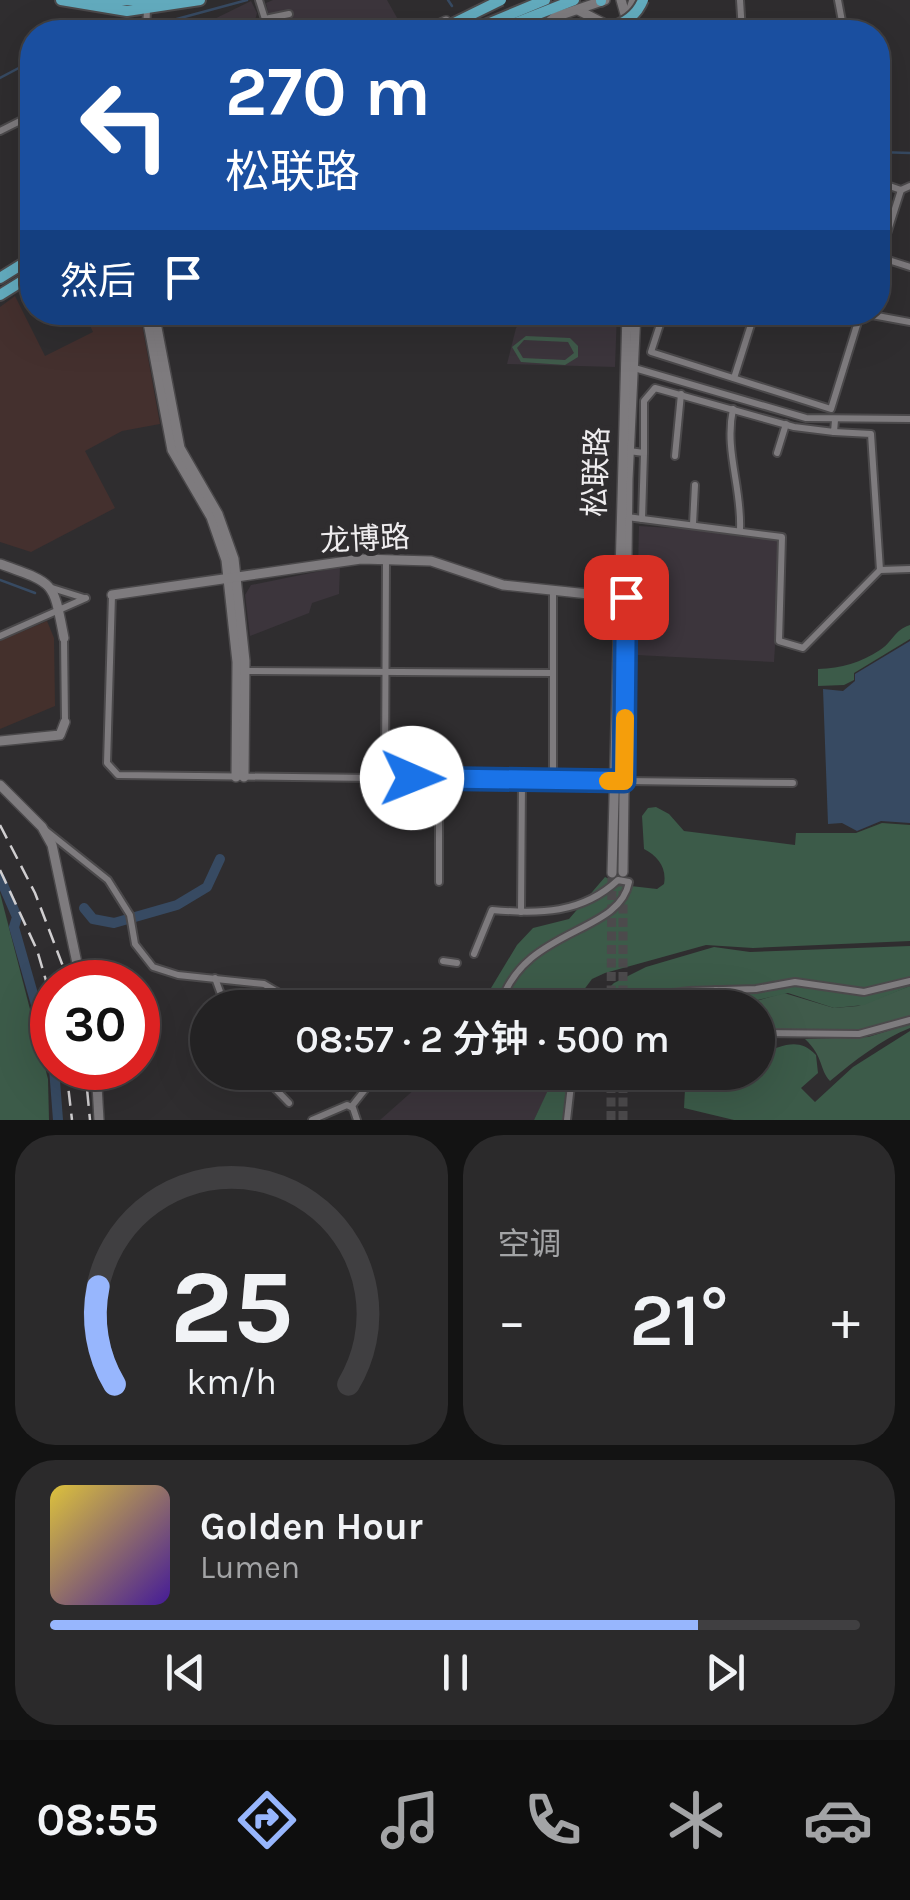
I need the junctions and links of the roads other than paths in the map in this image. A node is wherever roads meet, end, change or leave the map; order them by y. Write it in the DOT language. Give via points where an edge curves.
graph roads {
  1 [pos="61,0"];
  2 [pos="95,0"];
  3 [pos="166,0"];
  4 [pos="200,0"];
  5 [pos="260,0"];
  6 [pos="501,0"];
  7 [pos="510,0"];
  8 [pos="545,0"];
  9 [pos="603,0"];
  10 [pos="574,5"];
  11 [pos="147,10"];
  12 [pos="288,14"];
  13 [pos="265,19"];
  14 [pos="450,20"];
  15 [pos="460,20"];
  16 [pos="504,20"];
  17 [pos="519,20"];
  18 [pos="551,20"];
  19 [pos="599,20"];
  20 [pos="890,186"];
  21 [pos="910,186"];
  22 [pos="901,190"];
  23 [pos="890,223"];
  24 [pos="148,325"];
  25 [pos="156,325"];
  26 [pos="627,325"];
  27 [pos="634,325"];
  28 [pos="660,325"];
  29 [pos="751,325"];
  30 [pos="857,325"];
  31 [pos="629,367"];
  32 [pos="734,378"];
  33 [pos="681,394"];
  34 [pos="733,409"];
  35 [pos="910,418"];
  36 [pos="835,420"];
  37 [pos="786,424"];
  38 [pos="834,432"];
  39 [pos="629,452"];
  40 [pos="644,453"];
  41 [pos="777,454"];
  42 [pos="675,456"];
  43 [pos="695,486"];
  44 [pos="627,517"];
  45 [pos="642,519"];
  46 [pos="693,524"];
  47 [pos="740,529"];
  48 [pos="386,560"];
  49 [pos="0,564"];
  50 [pos="910,569"];
  51 [pos="880,570"];
  52 [pos="232,579"];
  53 [pos="52,588"];
  54 [pos="554,593"];
  55 [pos="112,595"];
  56 [pos="622,597"];
  57 [pos="56,612"];
  58 [pos="0,636"];
  59 [pos="64,638"];
  60 [pos="246,670"];
  61 [pos="385,672"];
  62 [pos="553,673"];
  63 [pos="66,722"];
  64 [pos="0,740"];
  65 [pos="240,776"];
  66 [pos="384,778"];
  67 [pos="439,779"];
  68 [pos="522,780"];
  69 [pos="553,780"];
  70 [pos="619,781"];
  71 [pos="793,783"];
  72 [pos="0,785"];
  73 [pos="42,827"];
  74 [pos="612,872"];
  75 [pos="624,872"];
  76 [pos="439,882"];
  77 [pos="521,912"];
  78 [pos="474,954"];
  79 [pos="76,960"];
  80 [pos="443,961"];
  81 [pos="457,963"];
  82 [pos="215,978"];
  83 [pos="910,980"];
  84 [pos="219,990"];
  85 [pos="274,990"];
  86 [pos="507,990"];
  87 [pos="716,990"];
  88 [pos="910,1020"];
  89 [pos="775,1034"];
  90 [pos="97,1090"];
  91 [pos="276,1090"];
  92 [pos="365,1090"];
  93 [pos="570,1090"];
  94 [pos="289,1103"];
  95 [pos="352,1106"];
  96 [pos="99,1120"];
  97 [pos="312,1120"];
  98 [pos="356,1120"];
  99 [pos="567,1120"];
  1 -- 11 [label="main road"];
  2 -- 11 [label="main road"];
  3 -- 11 [label="main road"];
  4 -- 11 [label="main road"];
  5 -- 13 [label="street"];
  6 -- 15 [label="main road, bridge"];
  7 -- 14 [label="street"];
  8 -- 16 [label="main road"];
  9 -- 10 [label="street"];
  10 -- 17 [label="main road"];
  10 -- 18 [label="street"];
  10 -- 19 [label="street"];
  12 -- 13 [label="street"];
  20 -- 22 [label="street"];
  21 -- 22 [label="street"];
  22 -- 23 [label="street"];
  24 -- 52 [label="street" via="172,450 216,528"];
  25 -- 52 [label="street" via="180,448 223,524"];
  26 -- 31 [label="street, 松联路"];
  27 -- 31 [label="street, 松联路"];
  28 -- 32 [label="street" via="652,352"];
  29 -- 32 [label="street"];
  30 -- 32 [label="street" via="830,409"];
  31 -- 36 [label="street" via="806,418"];
  31 -- 39 [label="street, 松联路"];
  31 -- 56 [label="street, 松联路"];
  33 -- 34 [label="street"];
  33 -- 40 [label="street" via="656,388 646,394"];
  33 -- 42 [label="street"];
  34 -- 37 [label="street"];
  34 -- 47 [label="street" via="730,447"];
  35 -- 36 [label="street"];
  36 -- 38 [label="street"];
  37 -- 38 [label="street"];
  37 -- 41 [label="street"];
  38 -- 51 [label="street" via="871,434"];
  39 -- 40 [label="street"];
  39 -- 44 [label="street, 松联路"];
  40 -- 45 [label="street"];
  43 -- 46 [label="street"];
  44 -- 45 [label="street"];
  44 -- 56 [label="street, 松联路"];
  45 -- 46 [label="street"];
  46 -- 47 [label="street"];
  47 -- 51 [label="street" via="782,537 778,641 787,646 810,643"];
  48 -- 52 [label="street, 龙博路"];
  48 -- 54 [label="street, 龙博路" via="437,562"];
  48 -- 61 [label="street"];
  49 -- 53 [label="street"];
  50 -- 51 [label="street"];
  52 -- 55 [label="street, 龙博路"];
  52 -- 60 [label="street"];
  52 -- 65 [label="street"];
  53 -- 57 [label="street"];
  53 -- 57 [label="street" via="86,598"];
  54 -- 56 [label="street, 龙博路"];
  54 -- 62 [label="street"];
  55 -- 65 [label="street" via="107,763 118,776"];
  56 -- 70 [label="street, 松联路"];
  57 -- 58 [label="street"];
  57 -- 59 [label="street"];
  59 -- 63 [label="street"];
  60 -- 61 [label="street"];
  60 -- 65 [label="street"];
  61 -- 62 [label="street"];
  61 -- 66 [label="street"];
  62 -- 69 [label="street"];
  63 -- 64 [label="street" via="60,735"];
  65 -- 66 [label="street"];
  66 -- 67 [label="street"];
  67 -- 68 [label="street"];
  67 -- 76 [label="street"];
  68 -- 69 [label="street"];
  68 -- 77 [label="street"];
  69 -- 70 [label="street"];
  70 -- 71 [label="street"];
  70 -- 74 [label="street, 松联路"];
  70 -- 75 [label="street, 松联路"];
  72 -- 73 [label="street"];
  73 -- 79 [label="street" via="52,845"];
  73 -- 82 [label="street" via="97,867 132,919 134,944 153,967"];
  77 -- 78 [label="street" via="490,912"];
  77 -- 86 [label="street" via="566,912 618,880 630,885 606,916 532,954"];
  80 -- 81 [label="street"];
  82 -- 84 [label="street"];
  82 -- 85 [label="street"];
  83 -- 87 [label="street" via="864,992 795,982"];
  88 -- 89 [label="street" via="858,1034"];
  90 -- 96 [label="street"];
  91 -- 94 [label="street"];
  92 -- 95 [label="street"];
  93 -- 99 [label="street"];
  95 -- 97 [label="street"];
  95 -- 98 [label="street"];
}
